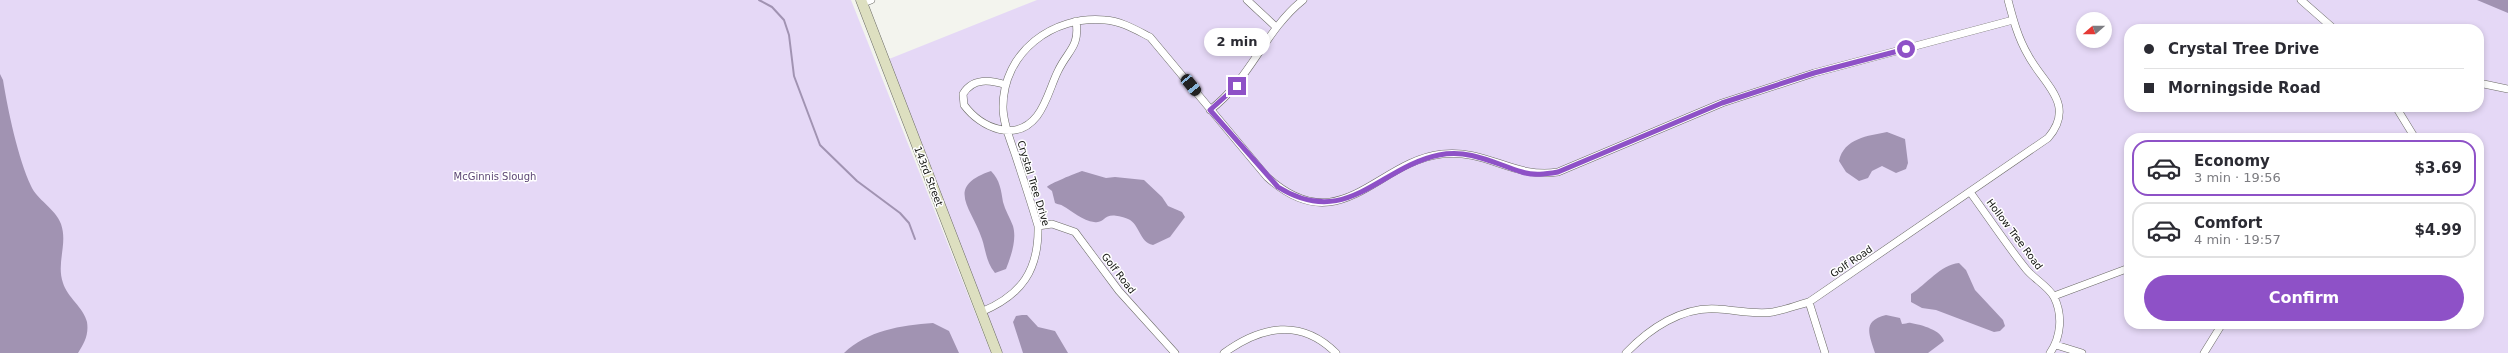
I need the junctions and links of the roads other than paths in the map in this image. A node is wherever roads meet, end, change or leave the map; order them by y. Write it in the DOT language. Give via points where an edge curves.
graph roads {
  1 [pos="1248,0"];
  2 [pos="1303,0"];
  3 [pos="2008,0"];
  4 [pos="2301,0"];
  5 [pos="865,1"];
  6 [pos="2013,20"];
  7 [pos="1076,21"];
  8 [pos="2328,24"];
  9 [pos="1276,27"];
  10 [pos="2484,84"];
  11 [pos="1006,85"];
  12 [pos="2508,89"];
  13 [pos="1210,110"];
  14 [pos="2399,112"];
  15 [pos="1007,131"];
  16 [pos="2412,133"];
  17 [pos="1970,192"];
  18 [pos="1038,226"];
  19 [pos="2124,270"];
  20 [pos="2054,296"];
  21 [pos="1809,302"];
  22 [pos="981,312"];
  23 [pos="2219,329"];
  24 [pos="2056,345"];
  25 [pos="997,353"];
  26 [pos="1175,353"];
  27 [pos="1224,353"];
  28 [pos="1336,353"];
  29 [pos="1626,353"];
  30 [pos="1825,353"];
  31 [pos="2050,353"];
  32 [pos="2082,353"];
  33 [pos="2204,353"];
  1 -- 9 [label="street"];
  2 -- 9 [label="street"];
  3 -- 6 [label="street"];
  4 -- 8 [label="street"];
  5 -- 22 [label="main road, 143rd Street"];
  6 -- 13 [label="street, Crystal Tree Drive" via="1814,73 1722,103 1558,172 1541,175 1522,172 1481,156 1464,153 1441,154 1420,159 1362,193 1330,202 1305,200 1278,187"];
  6 -- 17 [label="street, Golf Road" via="2028,56 2053,91 2059,104 2060,118 2048,138"];
  7 -- 11 [label="street, Crystal Tree Drive" via="1042,34 1029,45 1018,57"];
  7 -- 13 [label="street, Crystal Tree Drive" via="1107,20 1126,25 1150,37"];
  7 -- 15 [label="street" via="1077,41 1058,71 1037,116 1029,123"];
  9 -- 13 [label="street" via="1237,86"];
  10 -- 12 [label="street"];
  11 -- 15 [label="street, Crystal Tree Drive" via="1003,107"];
  11 -- 15 [label="street, Crystal Tree Drive" via="983,80 966,88 963,100 968,110 991,128"];
  14 -- 16 [label="street"];
  15 -- 18 [label="street, Crystal Tree Drive"];
  17 -- 20 [label="street, Hollow Tree Road" via="2027,270"];
  17 -- 21 [label="street, Golf Road"];
  18 -- 22 [label="street, Crystal Tree Drive" via="1039,241 1029,276 1006,299"];
  18 -- 26 [label="street, Golf Road" via="1052,224 1075,232 1119,291"];
  19 -- 20 [label="street"];
  20 -- 24 [label="street" via="2060,328"];
  21 -- 29 [label="street, Golf Road" via="1772,312 1715,309 1678,316 1644,334"];
  21 -- 30 [label="street"];
  22 -- 25 [label="main road, 143rd Street"];
  23 -- 33 [label="street"];
  24 -- 31 [label="street"];
  24 -- 32 [label="street"];
  27 -- 28 [label="street" via="1251,336 1266,330 1281,329 1296,330 1311,336"];
}
